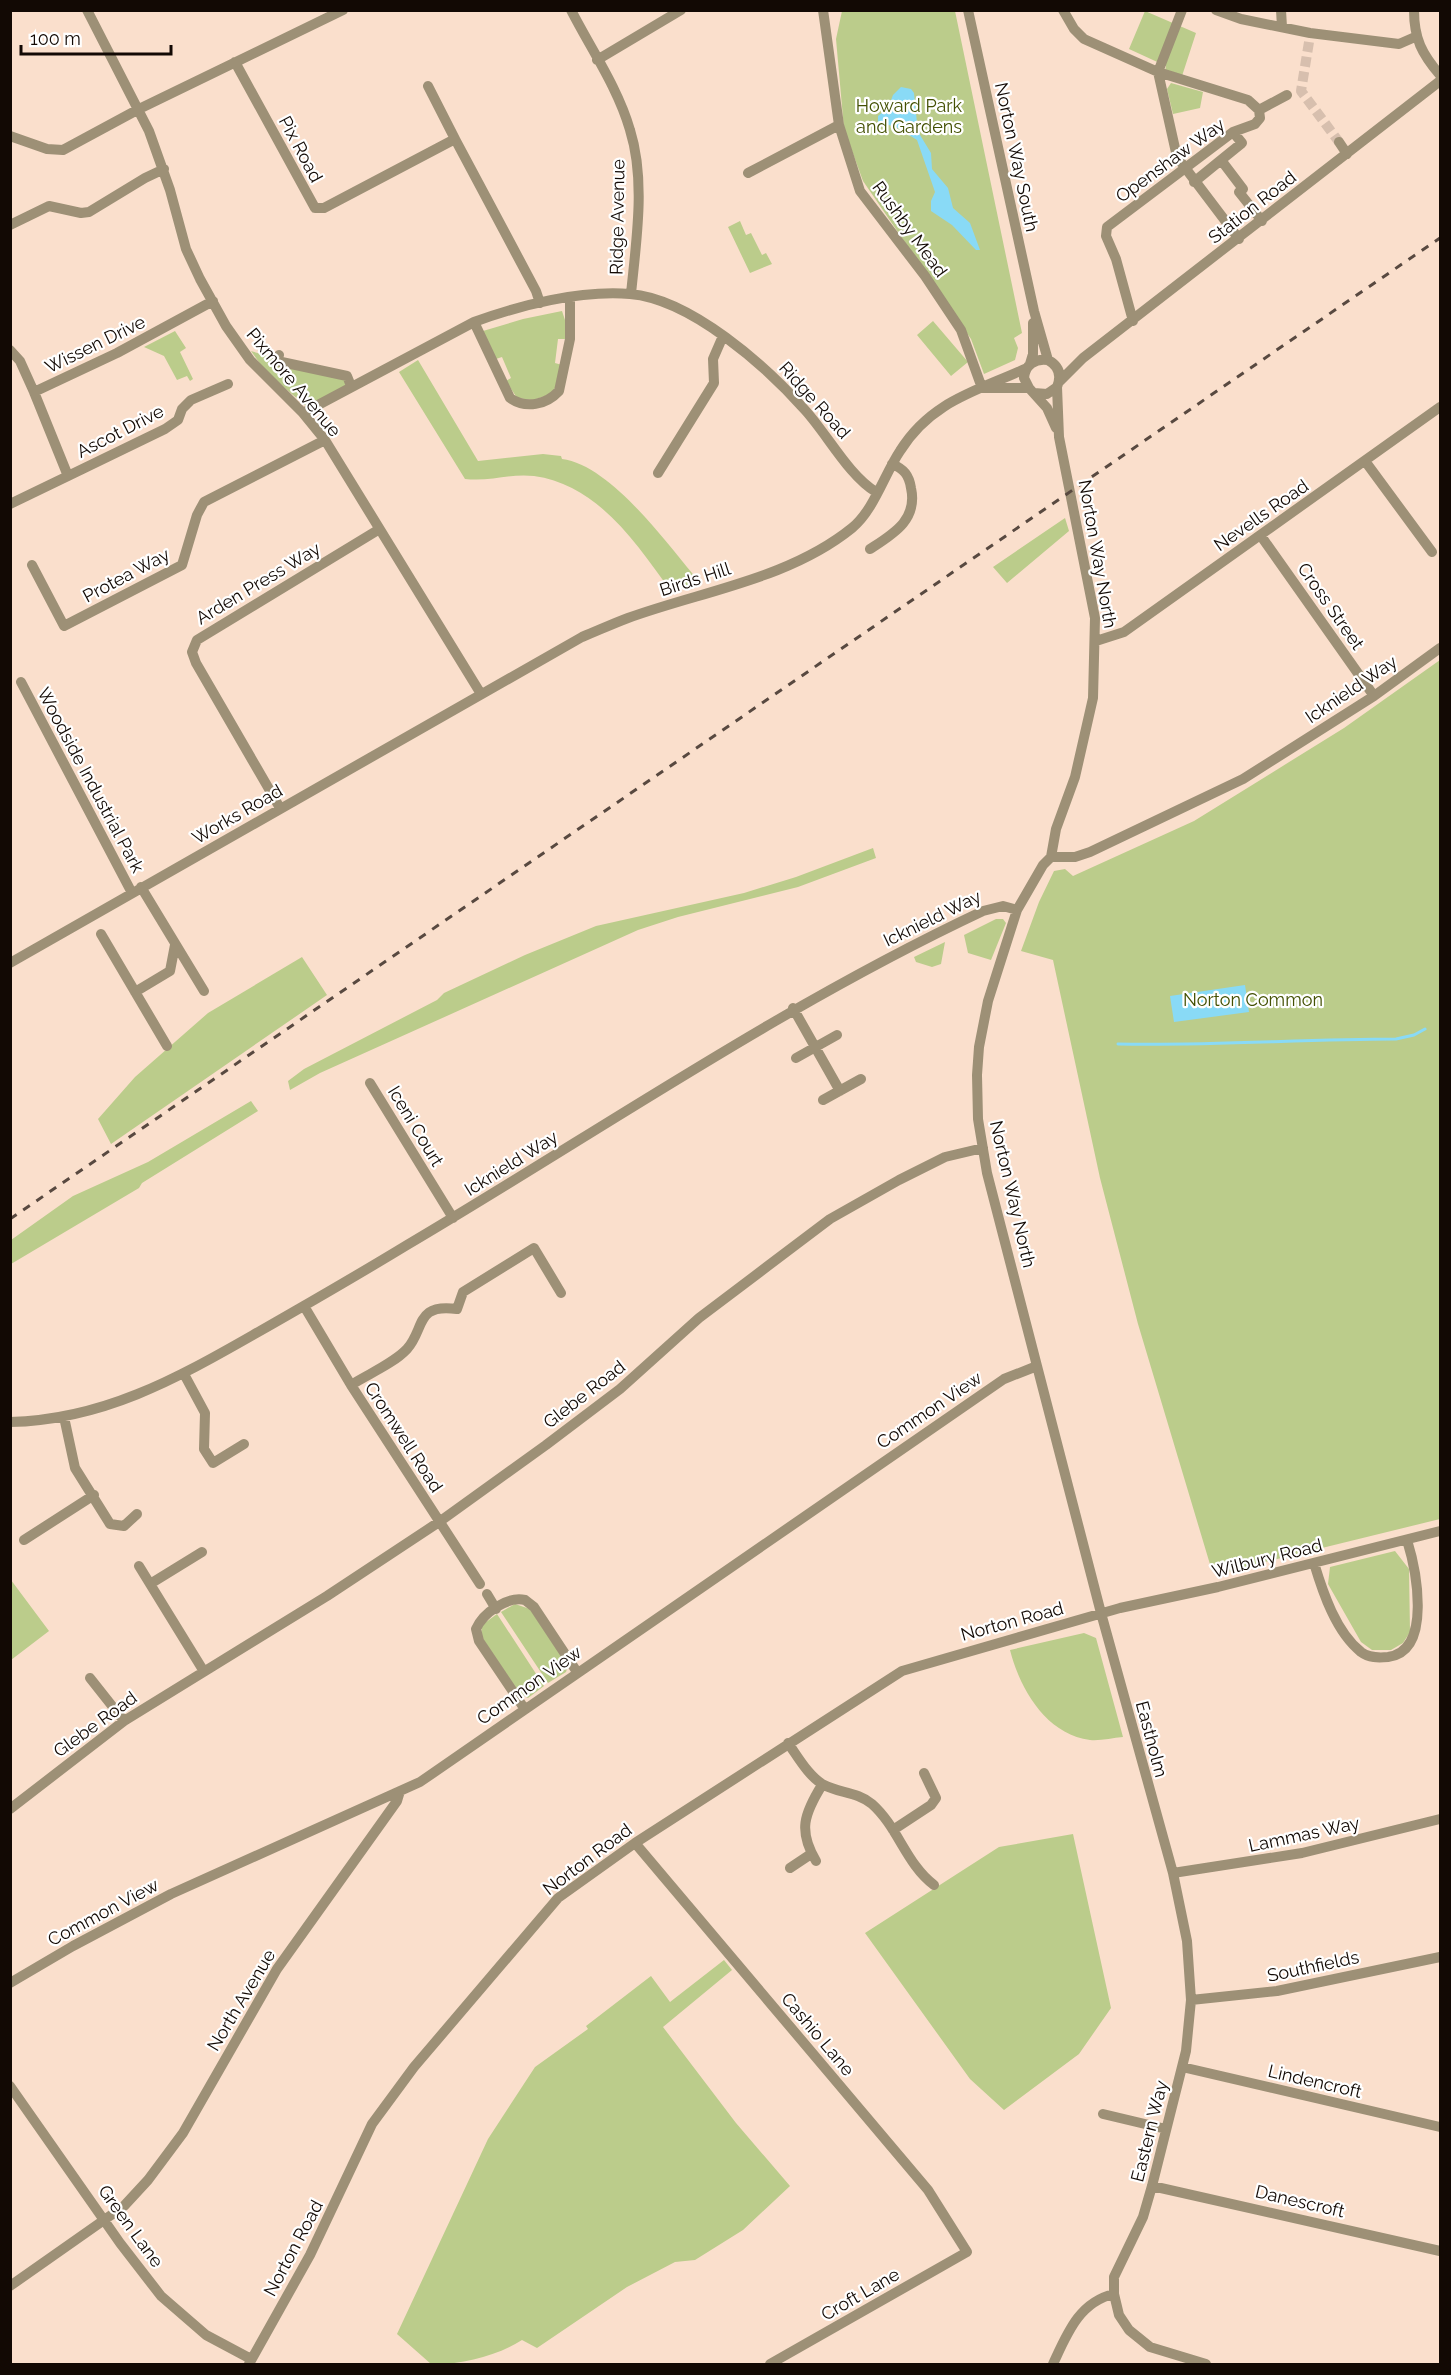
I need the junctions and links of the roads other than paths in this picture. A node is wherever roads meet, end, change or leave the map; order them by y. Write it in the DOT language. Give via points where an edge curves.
graph roads {
  1 [pos="87,10"];
  2 [pos="571,10"];
  3 [pos="681,10"];
  4 [pos="823,10"];
  5 [pos="968,10"];
  6 [pos="1063,10"];
  7 [pos="1182,10"];
  8 [pos="1216,10"];
  9 [pos="1281,10"];
  10 [pos="1414,10"];
  11 [pos="337,12"];
  12 [pos="1244,15"];
  13 [pos="1282,27"];
  14 [pos="1415,37"];
  15 [pos="597,60"];
  16 [pos="235,62"];
  17 [pos="1158,72"];
  18 [pos="1440,75"];
  19 [pos="1440,81"];
  20 [pos="428,87"];
  21 [pos="1287,94"];
  22 [pos="139,109"];
  23 [pos="1259,110"];
  24 [pos="839,125"];
  25 [pos="1233,132"];
  26 [pos="10,136"];
  27 [pos="455,139"];
  28 [pos="1339,142"];
  29 [pos="1347,153"];
  30 [pos="1221,160"];
  31 [pos="164,170"];
  32 [pos="1185,170"];
  33 [pos="748,173"];
  34 [pos="1194,182"];
  35 [pos="1262,221"];
  36 [pos="10,225"];
  37 [pos="1239,239"];
  38 [pos="631,294"];
  39 [pos="570,299"];
  40 [pos="213,301"];
  41 [pos="540,303"];
  42 [pos="1034,311"];
  43 [pos="1133,321"];
  44 [pos="474,322"];
  45 [pos="723,336"];
  46 [pos="10,350"];
  47 [pos="279,356"];
  48 [pos="1083,358"];
  49 [pos="1051,362"];
  50 [pos="1028,366"];
  51 [pos="228,384"];
  52 [pos="1058,384"];
  53 [pos="351,386"];
  54 [pos="982,388"];
  55 [pos="1031,391"];
  56 [pos="34,392"];
  57 [pos="1440,407"];
  58 [pos="303,413"];
  59 [pos="1059,437"];
  60 [pos="325,440"];
  61 [pos="1365,461"];
  62 [pos="892,465"];
  63 [pos="658,473"];
  64 [pos="68,476"];
  65 [pos="876,492"];
  66 [pos="10,504"];
  67 [pos="378,530"];
  68 [pos="1261,536"];
  69 [pos="870,549"];
  70 [pos="1432,552"];
  71 [pos="32,566"];
  72 [pos="1096,641"];
  73 [pos="1440,648"];
  74 [pos="21,682"];
  75 [pos="481,694"];
  76 [pos="1374,696"];
  77 [pos="280,808"];
  78 [pos="1051,857"];
  79 [pos="136,890"];
  80 [pos="1017,910"];
  81 [pos="101,934"];
  82 [pos="175,945"];
  83 [pos="10,963"];
  84 [pos="135,992"];
  85 [pos="204,992"];
  86 [pos="793,1008"];
  87 [pos="837,1035"];
  88 [pos="167,1046"];
  89 [pos="815,1047"];
  90 [pos="796,1058"];
  91 [pos="861,1079"];
  92 [pos="370,1083"];
  93 [pos="840,1091"];
  94 [pos="823,1100"];
  95 [pos="983,1148"];
  96 [pos="453,1218"];
  97 [pos="561,1293"];
  98 [pos="304,1306"];
  99 [pos="1037,1365"];
  100 [pos="184,1374"];
  101 [pos="351,1385"];
  102 [pos="64,1417"];
  103 [pos="10,1422"];
  104 [pos="244,1444"];
  105 [pos="94,1495"];
  106 [pos="137,1514"];
  107 [pos="439,1522"];
  108 [pos="1440,1531"];
  109 [pos="24,1540"];
  110 [pos="1407,1540"];
  111 [pos="202,1552"];
  112 [pos="1314,1563"];
  113 [pos="139,1566"];
  114 [pos="150,1584"];
  115 [pos="480,1584"];
  116 [pos="487,1594"];
  117 [pos="496,1609"];
  118 [pos="1101,1613"];
  119 [pos="203,1670"];
  120 [pos="577,1672"];
  121 [pos="90,1678"];
  122 [pos="524,1708"];
  123 [pos="123,1721"];
  124 [pos="788,1743"];
  125 [pos="924,1773"];
  126 [pos="822,1785"];
  127 [pos="400,1791"];
  128 [pos="10,1809"];
  129 [pos="1440,1819"];
  130 [pos="893,1830"];
  131 [pos="635,1843"];
  132 [pos="789,1868"];
  133 [pos="1173,1873"];
  134 [pos="934,1885"];
  135 [pos="1440,1957"];
  136 [pos="10,1983"];
  137 [pos="1191,2000"];
  138 [pos="1182,2067"];
  139 [pos="10,2086"];
  140 [pos="1103,2114"];
  141 [pos="1440,2127"];
  142 [pos="1166,2129"];
  143 [pos="1152,2186"];
  144 [pos="106,2219"];
  145 [pos="1440,2251"];
  146 [pos="967,2252"];
  147 [pos="10,2286"];
  148 [pos="1114,2294"];
  149 [pos="250,2362"];
  150 [pos="1187,2362"];
  151 [pos="770,2364"];
  152 [pos="1053,2364"];
  153 [pos="1206,2364"];
  1 -- 22 [label="street, Pixmore Avenue"];
  2 -- 15 [label="street, Ridge Avenue"];
  3 -- 15 [label="street"];
  4 -- 24 [label="street, Rushby Mead"];
  5 -- 42 [label="street, Norton Way South"];
  6 -- 17 [label="street, Openshaw Way" via="1084,39"];
  7 -- 17 [label="street"];
  8 -- 12 [label="street"];
  9 -- 13 [label="street"];
  10 -- 14 [label="street"];
  11 -- 16 [label="street"];
  12 -- 13 [label="street"];
  13 -- 14 [label="street" via="1309,38 1399,44"];
  14 -- 18 [label="street"];
  15 -- 38 [label="street, Ridge Avenue" via="623,110 635,152 637,232"];
  16 -- 22 [label="street"];
  16 -- 27 [label="street, Pix Road" via="315,208 324,208"];
  17 -- 23 [label="street, Openshaw Way" via="1248,100"];
  17 -- 32 [label="street" via="1177,158"];
  19 -- 29 [label="street, Station Road"];
  20 -- 27 [label="street"];
  21 -- 23 [label="street"];
  22 -- 26 [label="street" via="63,150 47,150"];
  22 -- 31 [label="street, Pixmore Avenue"];
  23 -- 25 [label="street, Openshaw Way" via="1257,122"];
  24 -- 33 [label="street"];
  24 -- 54 [label="street, Rushby Mead" via="860,191 961,330"];
  25 -- 30 [label="street" via="1242,143"];
  25 -- 32 [label="street, Openshaw Way"];
  27 -- 41 [label="street"];
  28 -- 29 [label="street"];
  29 -- 35 [label="street, Station Road"];
  30 -- 34 [label="street"];
  30 -- 35 [label="street"];
  31 -- 36 [label="street" via="89,212 49,206"];
  31 -- 40 [label="street, Pixmore Avenue" via="186,249"];
  32 -- 34 [label="street"];
  32 -- 43 [label="street, Openshaw Way" via="1107,227 1106,236"];
  34 -- 37 [label="street"];
  35 -- 37 [label="street, Station Road"];
  37 -- 43 [label="street, Station Road"];
  38 -- 39 [label="street, Ridge Road"];
  38 -- 45 [label="street, Ridge Road" via="676,308"];
  39 -- 41 [label="street, Ridge Road"];
  39 -- 44 [label="street" via="570,339 559,391 542,404 510,398"];
  40 -- 56 [label="street, Wissen Drive"];
  40 -- 58 [label="street, Pixmore Avenue" via="250,360"];
  41 -- 44 [label="street, Ridge Road"];
  42 -- 49 [label="street, Norton Way South"];
  42 -- 50 [label="street, Norton Way South" via="1033,354"];
  43 -- 48 [label="street, Station Road"];
  44 -- 53 [label="street, Ridge Road"];
  45 -- 63 [label="street" via="713,359 714,383"];
  45 -- 65 [label="street, Ridge Road" via="776,378"];
  46 -- 56 [label="street, Wissen Drive" via="20,361"];
  47 -- 53 [label="street" via="277,361 347,376"];
  48 -- 49 [label="street, Station Road"];
  48 -- 52 [label="street, Station Road"];
  49 -- 50 [label="street" via="1042,359"];
  49 -- 52 [label="street" via="1058,368"];
  50 -- 54 [label="street, Birds Hill"];
  50 -- 55 [label="street" via="1024,378"];
  51 -- 64 [label="street, Ascot Drive" via="191,400 178,420 165,429"];
  52 -- 55 [label="street" via="1047,394"];
  52 -- 59 [label="street, Norton Way North"];
  53 -- 58 [label="street, Ridge Road"];
  54 -- 55 [label="street, Birds Hill"];
  54 -- 62 [label="street, Birds Hill" via="938,409 909,438"];
  55 -- 59 [label="street, Norton Way North" via="1047,408"];
  56 -- 64 [label="street, Ascot Drive"];
  57 -- 61 [label="street, Nevells Road"];
  58 -- 60 [label="street, Pixmore Avenue"];
  59 -- 72 [label="street, Norton Way North" via="1092,599"];
  60 -- 67 [label="street, Pixmore Avenue"];
  60 -- 71 [label="street, Protea Way" via="204,502 182,565 64,626"];
  61 -- 68 [label="street, Nevells Road"];
  61 -- 70 [label="street"];
  62 -- 65 [label="street, Birds Hill"];
  62 -- 69 [label="street" via="901,468 909,478 911,509 899,529"];
  64 -- 66 [label="street"];
  65 -- 75 [label="street, Birds Hill" via="853,527 807,556 582,637"];
  67 -- 75 [label="street, Pixmore Avenue"];
  67 -- 77 [label="street, Arden Press Way" via="197,640 192,652"];
  68 -- 72 [label="street, Nevells Road" via="1124,632"];
  68 -- 76 [label="street, Cross Street"];
  72 -- 78 [label="street, Norton Way North" via="1088,726"];
  73 -- 76 [label="street, Icknield Way"];
  74 -- 79 [label="street, Woodside Industrial Park"];
  75 -- 77 [label="street, Works Road"];
  76 -- 78 [label="street, Icknield Way" via="1226,788 1090,852 1075,857"];
  77 -- 79 [label="street, Works Road"];
  78 -- 80 [label="street, Norton Way North"];
  79 -- 82 [label="street, Woodside Industrial Park"];
  79 -- 83 [label="street, Works Road"];
  80 -- 86 [label="street, Icknield Way" via="1003,906 983,911"];
  80 -- 95 [label="street, Norton Way North" via="992,985 979,1047 977,1105"];
  81 -- 84 [label="street"];
  82 -- 84 [label="street" via="170,971"];
  82 -- 85 [label="street, Woodside Industrial Park"];
  84 -- 88 [label="street"];
  86 -- 89 [label="street"];
  86 -- 96 [label="street, Icknield Way"];
  87 -- 89 [label="street"];
  89 -- 90 [label="street"];
  89 -- 93 [label="street"];
  91 -- 93 [label="street"];
  92 -- 96 [label="street, Iceni Court"];
  93 -- 94 [label="street"];
  95 -- 99 [label="street, Norton Way North"];
  95 -- 107 [label="street, Glebe Road" via="945,1157 830,1220 707,1312 611,1396"];
  96 -- 98 [label="street, Icknield Way"];
  97 -- 101 [label="street" via="534,1248 462,1292 457,1309 426,1315 407,1349"];
  98 -- 100 [label="street, Icknield Way"];
  98 -- 101 [label="street, Cromwell Road"];
  99 -- 118 [label="street, Norton Way North"];
  99 -- 120 [label="street, Common View" via="1004,1379"];
  100 -- 102 [label="street, Icknield Way" via="113,1405"];
  100 -- 104 [label="street" via="205,1413 204,1449 213,1463"];
  101 -- 107 [label="street, Cromwell Road"];
  102 -- 103 [label="street, Icknield Way"];
  102 -- 105 [label="street" via="75,1468"];
  105 -- 106 [label="street" via="110,1524 124,1526"];
  105 -- 109 [label="street"];
  107 -- 115 [label="street, Cromwell Road"];
  107 -- 119 [label="street, Glebe Road" via="327,1596"];
  108 -- 110 [label="street, Wilbury Road"];
  110 -- 112 [label="street, Wilbury Road"];
  110 -- 112 [label="street" via="1416,1569 1416,1632 1409,1647 1393,1656 1376,1658 1362,1653 1349,1639 1323,1593"];
  111 -- 114 [label="street"];
  112 -- 118 [label="street, Wilbury Road"];
  113 -- 114 [label="street"];
  114 -- 119 [label="street"];
  116 -- 117 [label="street"];
  117 -- 120 [label="street" via="510,1600 525,1600 534,1607"];
  117 -- 122 [label="street" via="479,1621 479,1641"];
  118 -- 124 [label="street, Norton Road" via="902,1671"];
  118 -- 133 [label="street, Eastholm"];
  119 -- 123 [label="street, Glebe Road"];
  120 -- 122 [label="street, Common View"];
  121 -- 123 [label="street"];
  122 -- 127 [label="street, Common View" via="420,1782"];
  123 -- 128 [label="street, Glebe Road"];
  124 -- 126 [label="street"];
  124 -- 131 [label="street, Norton Road"];
  125 -- 130 [label="street" via="936,1798"];
  126 -- 130 [label="street" via="853,1793 871,1803"];
  126 -- 132 [label="street" via="807,1812 804,1828 805,1842 814,1857"];
  127 -- 136 [label="street, Common View" via="171,1894"];
  127 -- 144 [label="street, North Avenue" via="397,1801 277,1969 183,2133 148,2180"];
  129 -- 133 [label="street, Lammas Way" via="1302,1853"];
  130 -- 134 [label="street" via="911,1861"];
  131 -- 146 [label="street, Cashio Lane" via="928,2190"];
  131 -- 149 [label="street, Norton Road" via="558,1898 414,2067 372,2124 310,2255"];
  133 -- 137 [label="street, Eastern Way" via="1187,1941"];
  135 -- 137 [label="street, Southfields" via="1277,1991"];
  137 -- 138 [label="street, Eastern Way"];
  138 -- 141 [label="street, Lindencroft"];
  138 -- 142 [label="street, Eastern Way"];
  139 -- 144 [label="street, Green Lane"];
  140 -- 142 [label="street"];
  142 -- 143 [label="street, Eastern Way"];
  143 -- 145 [label="street, Danescroft"];
  143 -- 148 [label="street, Eastern Way" via="1143,2217 1114,2277"];
  144 -- 147 [label="street, North Avenue"];
  144 -- 149 [label="street, Green Lane" via="161,2296 206,2335"];
  146 -- 151 [label="street, Croft Lane"];
  148 -- 150 [label="street" via="1119,2315 1129,2330 1150,2346"];
  148 -- 152 [label="street" via="1098,2298 1080,2313"];
  150 -- 153 [label="street"];
}
